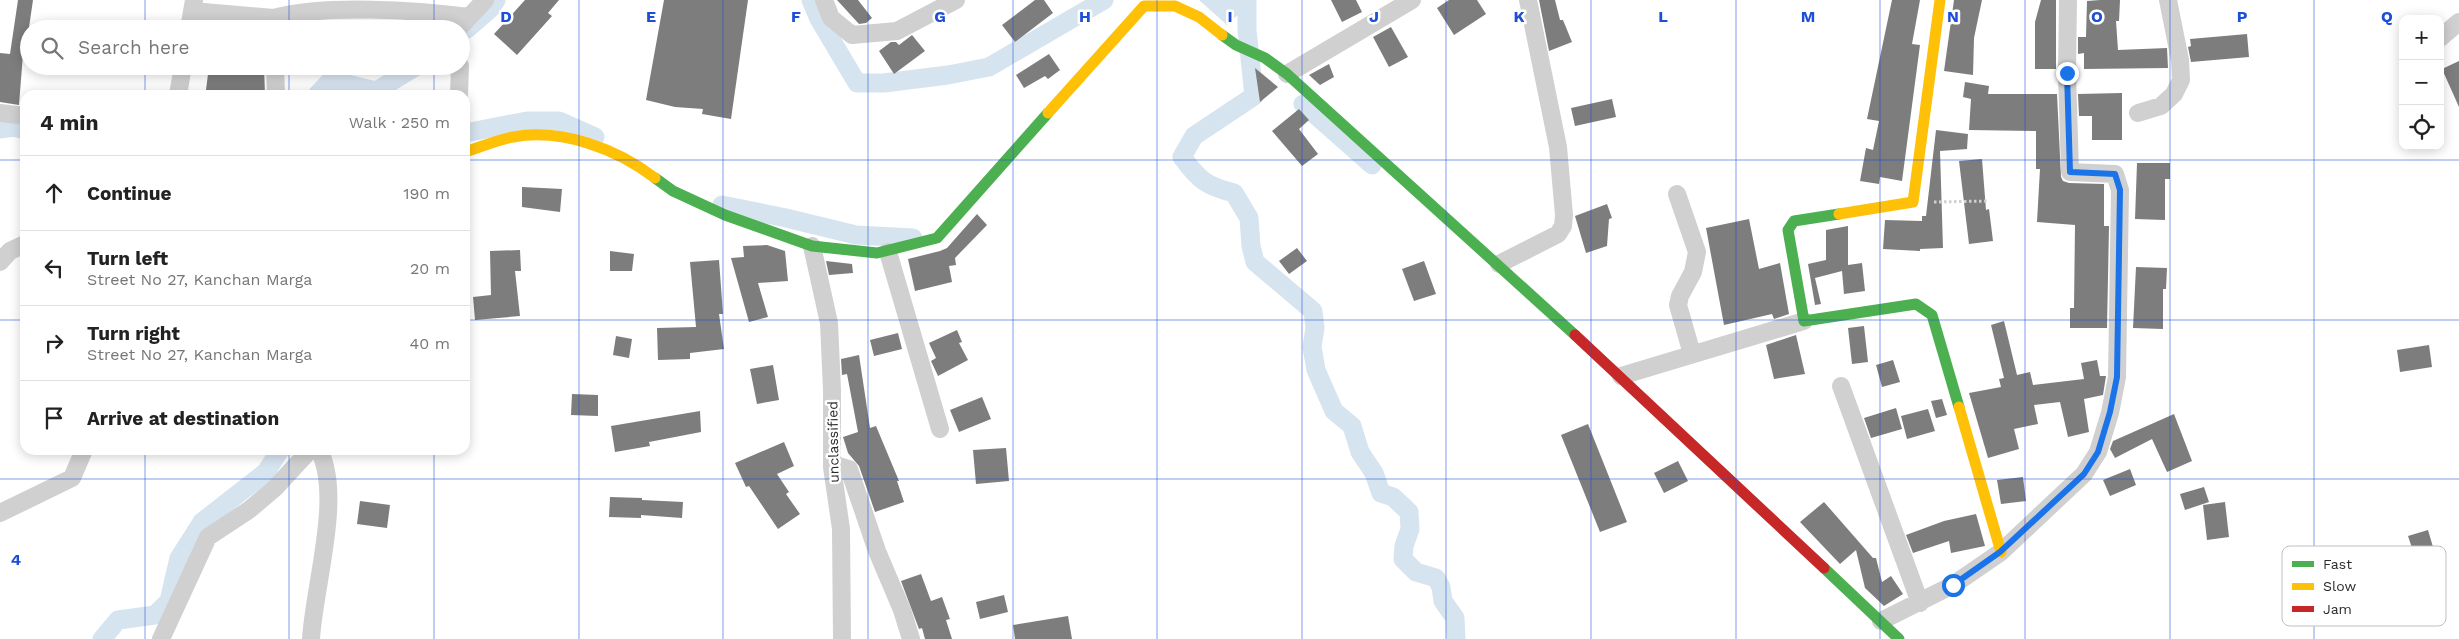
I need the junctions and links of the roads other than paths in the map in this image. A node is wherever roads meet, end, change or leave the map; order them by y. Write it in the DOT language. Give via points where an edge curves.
graph roads {
  1 [pos="485,0"];
  2 [pos="824,0"];
  3 [pos="956,0"];
  4 [pos="1412,0"];
  5 [pos="1528,0"];
  6 [pos="1940,0"];
  7 [pos="2068,0"];
  8 [pos="2168,0"];
  9 [pos="1141,3"];
  10 [pos="193,5"];
  11 [pos="190,20"];
  12 [pos="260,20"];
  13 [pos="279,20"];
  14 [pos="424,20"];
  15 [pos="467,20"];
  16 [pos="2459,22"];
  17 [pos="2444,35"];
  18 [pos="1287,74"];
  19 [pos="181,75"];
  20 [pos="275,75"];
  21 [pos="460,75"];
  22 [pos="179,90"];
  23 [pos="276,90"];
  24 [pos="460,90"];
  25 [pos="0,112"];
  26 [pos="2138,113"];
  27 [pos="20,115"];
  28 [pos="470,150"];
  29 [pos="1677,194"];
  30 [pos="20,246"];
  31 [pos="812,246"];
  32 [pos="888,252"];
  33 [pos="0,262"];
  34 [pos="1499,264"];
  35 [pos="1804,321"];
  36 [pos="1692,354"];
  37 [pos="1620,376"];
  38 [pos="1841,386"];
  39 [pos="940,429"];
  40 [pos="82,455"];
  41 [pos="305,455"];
  42 [pos="322,455"];
  43 [pos="832,468"];
  44 [pos="0,513"];
  45 [pos="2000,552"];
  46 [pos="1920,603"];
  47 [pos="1881,621"];
  48 [pos="160,639"];
  49 [pos="311,639"];
  50 [pos="842,639"];
  51 [pos="911,639"];
  52 [pos="1899,639"];
  1 -- 15 [label="street"];
  2 -- 3 [label="street" via="831,18 852,36 897,31"];
  4 -- 18 [label="street"];
  5 -- 34 [label="street" via="1558,147 1563,226 1558,234"];
  6 -- 35 [label="street" via="1913,202 1794,221 1790,225 1788,230"];
  7 -- 45 [label="street" via="2070,172 2115,174 2120,190 2117,377 2098,452 2084,474"];
  8 -- 26 [label="street" via="2181,80 2174,94 2161,106"];
  9 -- 18 [label="street" via="1175,6 1199,17 1236,46 1254,53"];
  9 -- 32 [label="street" via="938,238"];
  10 -- 11 [label="street"];
  10 -- 12 [label="street"];
  13 -- 14 [label="street" via="294,12 357,11"];
  16 -- 17 [label="street"];
  18 -- 34 [label="street"];
  19 -- 22 [label="street"];
  20 -- 23 [label="street"];
  21 -- 24 [label="street"];
  25 -- 27 [label="street"];
  28 -- 31 [label="street" via="514,137 578,140 618,154 673,191 725,215"];
  29 -- 36 [label="street" via="1697,252 1693,272 1678,305"];
  30 -- 33 [label="street"];
  31 -- 32 [label="street" via="854,252"];
  31 -- 43 [label="street, unclassified" via="829,323"];
  32 -- 39 [label="street"];
  34 -- 37 [label="street"];
  35 -- 36 [label="street"];
  35 -- 45 [label="street" via="1916,304 1932,315"];
  36 -- 37 [label="street"];
  37 -- 47 [label="street"];
  38 -- 46 [label="street"];
  40 -- 44 [label="street" via="72,478"];
  41 -- 48 [label="street" via="249,510 208,537"];
  42 -- 49 [label="street" via="329,491"];
  43 -- 50 [label="street, unclassified" via="841,529"];
  43 -- 51 [label="street" via="849,469"];
  45 -- 46 [label="street" via="1953,585"];
  46 -- 47 [label="street"];
  47 -- 52 [label="street"];
}
